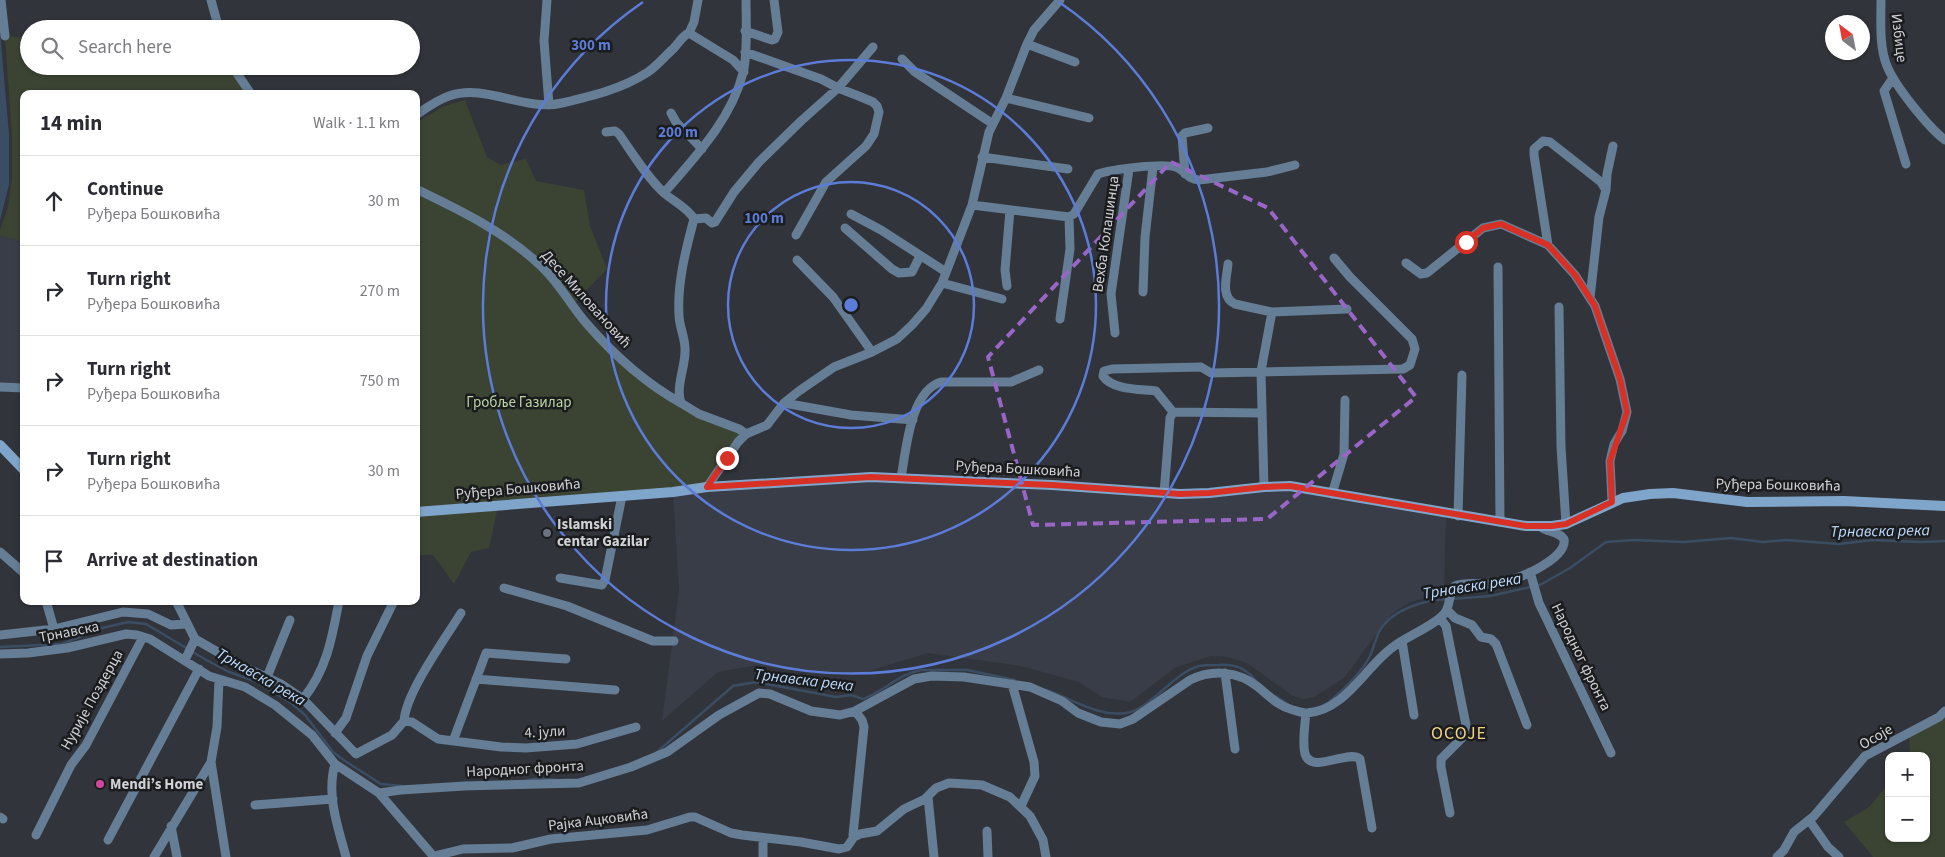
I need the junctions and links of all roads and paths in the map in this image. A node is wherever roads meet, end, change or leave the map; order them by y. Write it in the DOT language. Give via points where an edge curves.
graph roads {
  1 [pos="1,0"];
  2 [pos="211,0"];
  3 [pos="547,0"];
  4 [pos="698,0"];
  5 [pos="746,0"];
  6 [pos="774,0"];
  7 [pos="1060,0"];
  8 [pos="1881,0"];
  9 [pos="217,20"];
  10 [pos="745,31"];
  11 [pos="689,33"];
  12 [pos="4,36"];
  13 [pos="1027,44"];
  14 [pos="873,47"];
  15 [pos="745,52"];
  16 [pos="902,59"];
  17 [pos="1075,62"];
  18 [pos="744,72"];
  19 [pos="238,75"];
  20 [pos="1892,78"];
  21 [pos="838,88"];
  22 [pos="248,90"];
  23 [pos="1006,98"];
  24 [pos="548,105"];
  25 [pos="420,113"];
  26 [pos="671,113"];
  27 [pos="1089,118"];
  28 [pos="993,124"];
  29 [pos="1208,128"];
  30 [pos="606,132"];
  31 [pos="1945,140"];
  32 [pos="1613,146"];
  33 [pos="702,149"];
  34 [pos="982,157"];
  35 [pos="1906,164"];
  36 [pos="1295,165"];
  37 [pos="1153,167"];
  38 [pos="1068,169"];
  39 [pos="1130,169"];
  40 [pos="1186,174"];
  41 [pos="1606,190"];
  42 [pos="420,191"];
  43 [pos="664,193"];
  44 [pos="972,205"];
  45 [pos="1010,210"];
  46 [pos="851,214"];
  47 [pos="1069,217"];
  48 [pos="694,219"];
  49 [pos="845,228"];
  50 [pos="796,234"];
  51 [pos="1548,245"];
  52 [pos="920,256"];
  53 [pos="1334,258"];
  54 [pos="798,260"];
  55 [pos="1406,263"];
  56 [pos="1228,264"];
  57 [pos="1498,267"];
  58 [pos="946,272"];
  59 [pos="942,282"];
  60 [pos="1007,286"];
  61 [pos="1143,292"];
  62 [pos="1002,298"];
  63 [pos="1590,298"];
  64 [pos="1559,307"];
  65 [pos="1347,309"];
  66 [pos="1272,312"];
  67 [pos="1060,319"];
  68 [pos="1115,333"];
  69 [pos="872,352"];
  70 [pos="1040,370"];
  71 [pos="1261,371"];
  72 [pos="1462,375"];
  73 [pos="0,387"];
  74 [pos="20,388"];
  75 [pos="1345,400"];
  76 [pos="680,403"];
  77 [pos="784,403"];
  78 [pos="1173,412"];
  79 [pos="1262,413"];
  80 [pos="913,420"];
  81 [pos="746,434"];
  82 [pos="0,445"];
  83 [pos="4,456"];
  84 [pos="20,467"];
  85 [pos="901,478"];
  86 [pos="707,487"];
  87 [pos="1264,487"];
  88 [pos="1164,493"];
  89 [pos="1332,494"];
  90 [pos="622,496"];
  91 [pos="1612,502"];
  92 [pos="1945,506"];
  93 [pos="420,512"];
  94 [pos="1458,516"];
  95 [pos="1500,522"];
  96 [pos="1566,524"];
  97 [pos="1540,526"];
  98 [pos="0,552"];
  99 [pos="20,570"];
  100 [pos="1530,572"];
  101 [pos="560,578"];
  102 [pos="504,588"];
  103 [pos="47,605"];
  104 [pos="178,605"];
  105 [pos="338,605"];
  106 [pos="392,605"];
  107 [pos="1448,607"];
  108 [pos="462,613"];
  109 [pos="1440,618"];
  110 [pos="290,620"];
  111 [pos="186,624"];
  112 [pos="54,629"];
  113 [pos="0,635"];
  114 [pos="143,637"];
  115 [pos="194,641"];
  116 [pos="674,641"];
  117 [pos="1402,641"];
  118 [pos="0,654"];
  119 [pos="186,658"];
  120 [pos="566,659"];
  121 [pos="199,669"];
  122 [pos="1225,673"];
  123 [pos="267,678"];
  124 [pos="219,680"];
  125 [pos="476,680"];
  126 [pos="1012,684"];
  127 [pos="615,690"];
  128 [pos="303,699"];
  129 [pos="855,711"];
  130 [pos="1945,711"];
  131 [pos="1306,713"];
  132 [pos="1414,714"];
  133 [pos="404,721"];
  134 [pos="1526,725"];
  135 [pos="636,727"];
  136 [pos="335,733"];
  137 [pos="453,741"];
  138 [pos="1235,749"];
  139 [pos="1611,753"];
  140 [pos="211,762"];
  141 [pos="335,764"];
  142 [pos="379,793"];
  143 [pos="928,797"];
  144 [pos="332,799"];
  145 [pos="255,805"];
  146 [pos="1021,806"];
  147 [pos="1450,813"];
  148 [pos="1809,820"];
  149 [pos="171,826"];
  150 [pos="1372,828"];
  151 [pos="987,831"];
  152 [pos="36,835"];
  153 [pos="763,838"];
  154 [pos="854,838"];
  155 [pos="108,840"];
  156 [pos="830,847"];
  157 [pos="154,857"];
  158 [pos="177,857"];
  159 [pos="226,857"];
  160 [pos="346,857"];
  161 [pos="434,857"];
  162 [pos="763,857"];
  163 [pos="831,857"];
  164 [pos="934,857"];
  165 [pos="988,857"];
  166 [pos="1046,857"];
  167 [pos="1777,857"];
  168 [pos="1839,857"];
  1 -- 12 [label="street"];
  2 -- 9 [label="street"];
  3 -- 24 [label="street" via="544,41"];
  4 -- 11 [label="street"];
  5 -- 10 [label="street"];
  6 -- 10 [label="street" via="778,32 775,39"];
  7 -- 13 [label="street" via="1034,30"];
  8 -- 20 [label="street, Избице" via="1881,32 1886,64"];
  10 -- 15 [label="street"];
  11 -- 18 [label="street" via="733,60"];
  11 -- 24 [label="street" via="648,72 618,88"];
  13 -- 17 [label="street"];
  13 -- 23 [label="street"];
  14 -- 21 [label="street"];
  15 -- 18 [label="street"];
  15 -- 21 [label="street"];
  16 -- 28 [label="street" via="915,72"];
  18 -- 33 [label="street" via="729,108"];
  19 -- 22 [label="street"];
  20 -- 31 [label="street"];
  20 -- 35 [label="street" via="1884,91"];
  21 -- 48 [label="street" via="759,162 715,222 706,218"];
  21 -- 50 [label="street" via="873,102 879,112 878,121 866,146 826,182"];
  23 -- 27 [label="street"];
  23 -- 28 [label="street"];
  24 -- 25 [label="street" via="482,93 459,93"];
  26 -- 33 [label="street"];
  28 -- 34 [label="street"];
  29 -- 40 [label="street" via="1182,136"];
  30 -- 43 [label="street" via="614,130 619,134"];
  32 -- 41 [label="street"];
  33 -- 43 [label="street"];
  34 -- 38 [label="street"];
  34 -- 44 [label="street"];
  36 -- 40 [label="street, Вехба Колашинца" via="1267,172 1199,180 1190,179"];
  37 -- 39 [label="street, Вехба Колашинца"];
  37 -- 40 [label="street, Вехба Колашинца" via="1169,165"];
  37 -- 61 [label="street"];
  39 -- 47 [label="street, Вехба Колашинца" via="1098,174"];
  39 -- 68 [label="street, Вехба Колашинца" via="1111,294"];
  41 -- 51 [label="street" via="1601,182 1550,142 1538,144 1534,155"];
  41 -- 63 [label="street" via="1599,217"];
  42 -- 76 [label="street, Десе Миловановић" via="479,222 531,257 556,282 605,343 648,382"];
  43 -- 48 [label="street"];
  44 -- 45 [label="street"];
  44 -- 58 [label="street"];
  45 -- 47 [label="street"];
  45 -- 60 [label="street" via="1005,270"];
  46 -- 52 [label="street"];
  47 -- 67 [label="street" via="1070,249"];
  48 -- 76 [label="street" via="678,303 685,348"];
  49 -- 52 [label="street" via="899,273 912,272"];
  51 -- 55 [label="street" via="1501,224 1483,228 1427,273 1421,274"];
  51 -- 63 [label="street" via="1575,275"];
  52 -- 58 [label="street"];
  53 -- 71 [label="street" via="1412,339 1415,349 1410,365 1403,369"];
  54 -- 69 [label="street" via="833,297"];
  56 -- 66 [label="street" via="1225,294 1230,302"];
  57 -- 95 [label="street"];
  58 -- 59 [label="street"];
  59 -- 62 [label="street"];
  59 -- 69 [label="street" via="912,325 897,339"];
  63 -- 91 [label="street" via="1620,379 1627,412 1610,461"];
  64 -- 96 [label="street" via="1561,447"];
  65 -- 66 [label="street"];
  66 -- 71 [label="street"];
  69 -- 77 [label="street" via="825,372"];
  70 -- 80 [label="street" via="1010,382 938,383 922,399"];
  71 -- 78 [label="street" via="1211,373 1202,367 1104,371 1106,381 1118,386 1156,391"];
  71 -- 79 [label="street"];
  72 -- 94 [label="street"];
  73 -- 74 [label="street"];
  75 -- 89 [label="street" via="1344,454"];
  76 -- 81 [label="street, Десе Миловановић"];
  77 -- 80 [label="street" via="851,415"];
  77 -- 81 [label="street" via="767,425"];
  78 -- 79 [label="street"];
  78 -- 88 [label="street"];
  79 -- 87 [label="street"];
  80 -- 85 [label="street"];
  81 -- 86 [label="street"];
  82 -- 83 [label="main road"];
  83 -- 84 [label="main road"];
  85 -- 86 [label="main road, Руђера Бошковића"];
  85 -- 88 [label="main road, Руђера Бошковића"];
  86 -- 90 [label="main road, Руђера Бошковића"];
  87 -- 88 [label="main road, Руђера Бошковића" via="1209,493"];
  87 -- 89 [label="main road, Руђера Бошковића" via="1290,486"];
  89 -- 94 [label="main road, Руђера Бошковића"];
  90 -- 93 [label="main road, Руђера Бошковића"];
  90 -- 101 [label="street" via="602,585"];
  91 -- 92 [label="main road, Руђера Бошковића" via="1630,496 1665,493 1747,502 1826,501"];
  91 -- 96 [label="main road, Руђера Бошковића"];
  94 -- 95 [label="main road, Руђера Бошковића"];
  95 -- 97 [label="main road, Руђера Бошковића"];
  96 -- 97 [label="main road, Руђера Бошковића"];
  97 -- 100 [label="street, Руђера Бошковића" via="1557,533 1564,543 1557,555"];
  98 -- 99 [label="street"];
  100 -- 107 [label="street" via="1500,583 1455,586"];
  100 -- 139 [label="street, Народног фронта" via="1535,593"];
  102 -- 116 [label="street" via="567,606 653,641"];
  103 -- 112 [label="street"];
  104 -- 111 [label="street"];
  105 -- 128 [label="street" via="330,649 314,686"];
  106 -- 136 [label="street" via="367,656 346,718"];
  107 -- 109 [label="street"];
  107 -- 134 [label="street" via="1455,618 1472,625 1481,637 1496,644"];
  108 -- 133 [label="street" via="418,684"];
  109 -- 117 [label="street"];
  109 -- 147 [label="street" via="1446,626 1466,725 1462,738 1441,759"];
  110 -- 123 [label="street"];
  111 -- 112 [label="street" via="172,625 148,614 123,612"];
  111 -- 115 [label="street"];
  112 -- 113 [label="street"];
  114 -- 118 [label="street, Трнавска" via="126,634 67,648"];
  114 -- 119 [label="street"];
  114 -- 152 [label="street, Нурије Поздерца"];
  115 -- 119 [label="street"];
  115 -- 123 [label="street"];
  117 -- 131 [label="street" via="1378,659 1337,702"];
  117 -- 132 [label="street"];
  119 -- 121 [label="street"];
  120 -- 125 [label="street" via="489,652 484,656"];
  121 -- 124 [label="street"];
  121 -- 155 [label="street"];
  122 -- 126 [label="street, Народног фронта" via="1190,680 1134,719 1120,724 1088,718 1036,689"];
  122 -- 131 [label="street, Народног фронта" via="1252,683 1284,707"];
  122 -- 138 [label="street"];
  123 -- 128 [label="street"];
  124 -- 140 [label="street" via="217,728"];
  124 -- 141 [label="street" via="245,687 275,705 312,736"];
  125 -- 127 [label="street"];
  125 -- 137 [label="street"];
  126 -- 129 [label="street, Народног фронта" via="964,677 921,677"];
  126 -- 146 [label="street" via="1034,762 1035,776"];
  128 -- 136 [label="street"];
  129 -- 142 [label="street, Народног фронта" via="840,715 810,711 770,694 759,693 719,715 667,752 594,779 570,784 464,786"];
  129 -- 154 [label="street" via="864,727"];
  130 -- 148 [label="street, Осоје" via="1865,756"];
  131 -- 150 [label="street" via="1305,752 1308,758 1313,762 1352,756 1360,759"];
  133 -- 136 [label="street" via="392,735 356,754"];
  133 -- 137 [label="street, 4. јули" via="412,722 438,739"];
  135 -- 137 [label="street, 4. јули" via="590,741 558,746 501,747"];
  140 -- 149 [label="street"];
  140 -- 159 [label="street"];
  141 -- 142 [label="street, Рајка Ацковића"];
  141 -- 144 [label="street"];
  142 -- 161 [label="street, Рајка Ацковића"];
  143 -- 146 [label="street" via="936,788 949,783 982,785 1005,794"];
  143 -- 154 [label="street" via="904,809 876,831"];
  143 -- 164 [label="street"];
  144 -- 145 [label="street"];
  144 -- 160 [label="street"];
  146 -- 166 [label="street" via="1040,832"];
  148 -- 167 [label="street, Осоје" via="1794,832"];
  148 -- 168 [label="street"];
  149 -- 157 [label="street"];
  149 -- 158 [label="street"];
  151 -- 165 [label="street"];
  153 -- 156 [label="street, Рајка Ацковића"];
  153 -- 161 [label="street, Рајка Ацковића" via="731,833 690,817 647,830 551,839 512,848 463,849"];
  153 -- 162 [label="street"];
  154 -- 156 [label="street, Рајка Ацковића" via="843,849"];
  156 -- 163 [label="street"];
}
